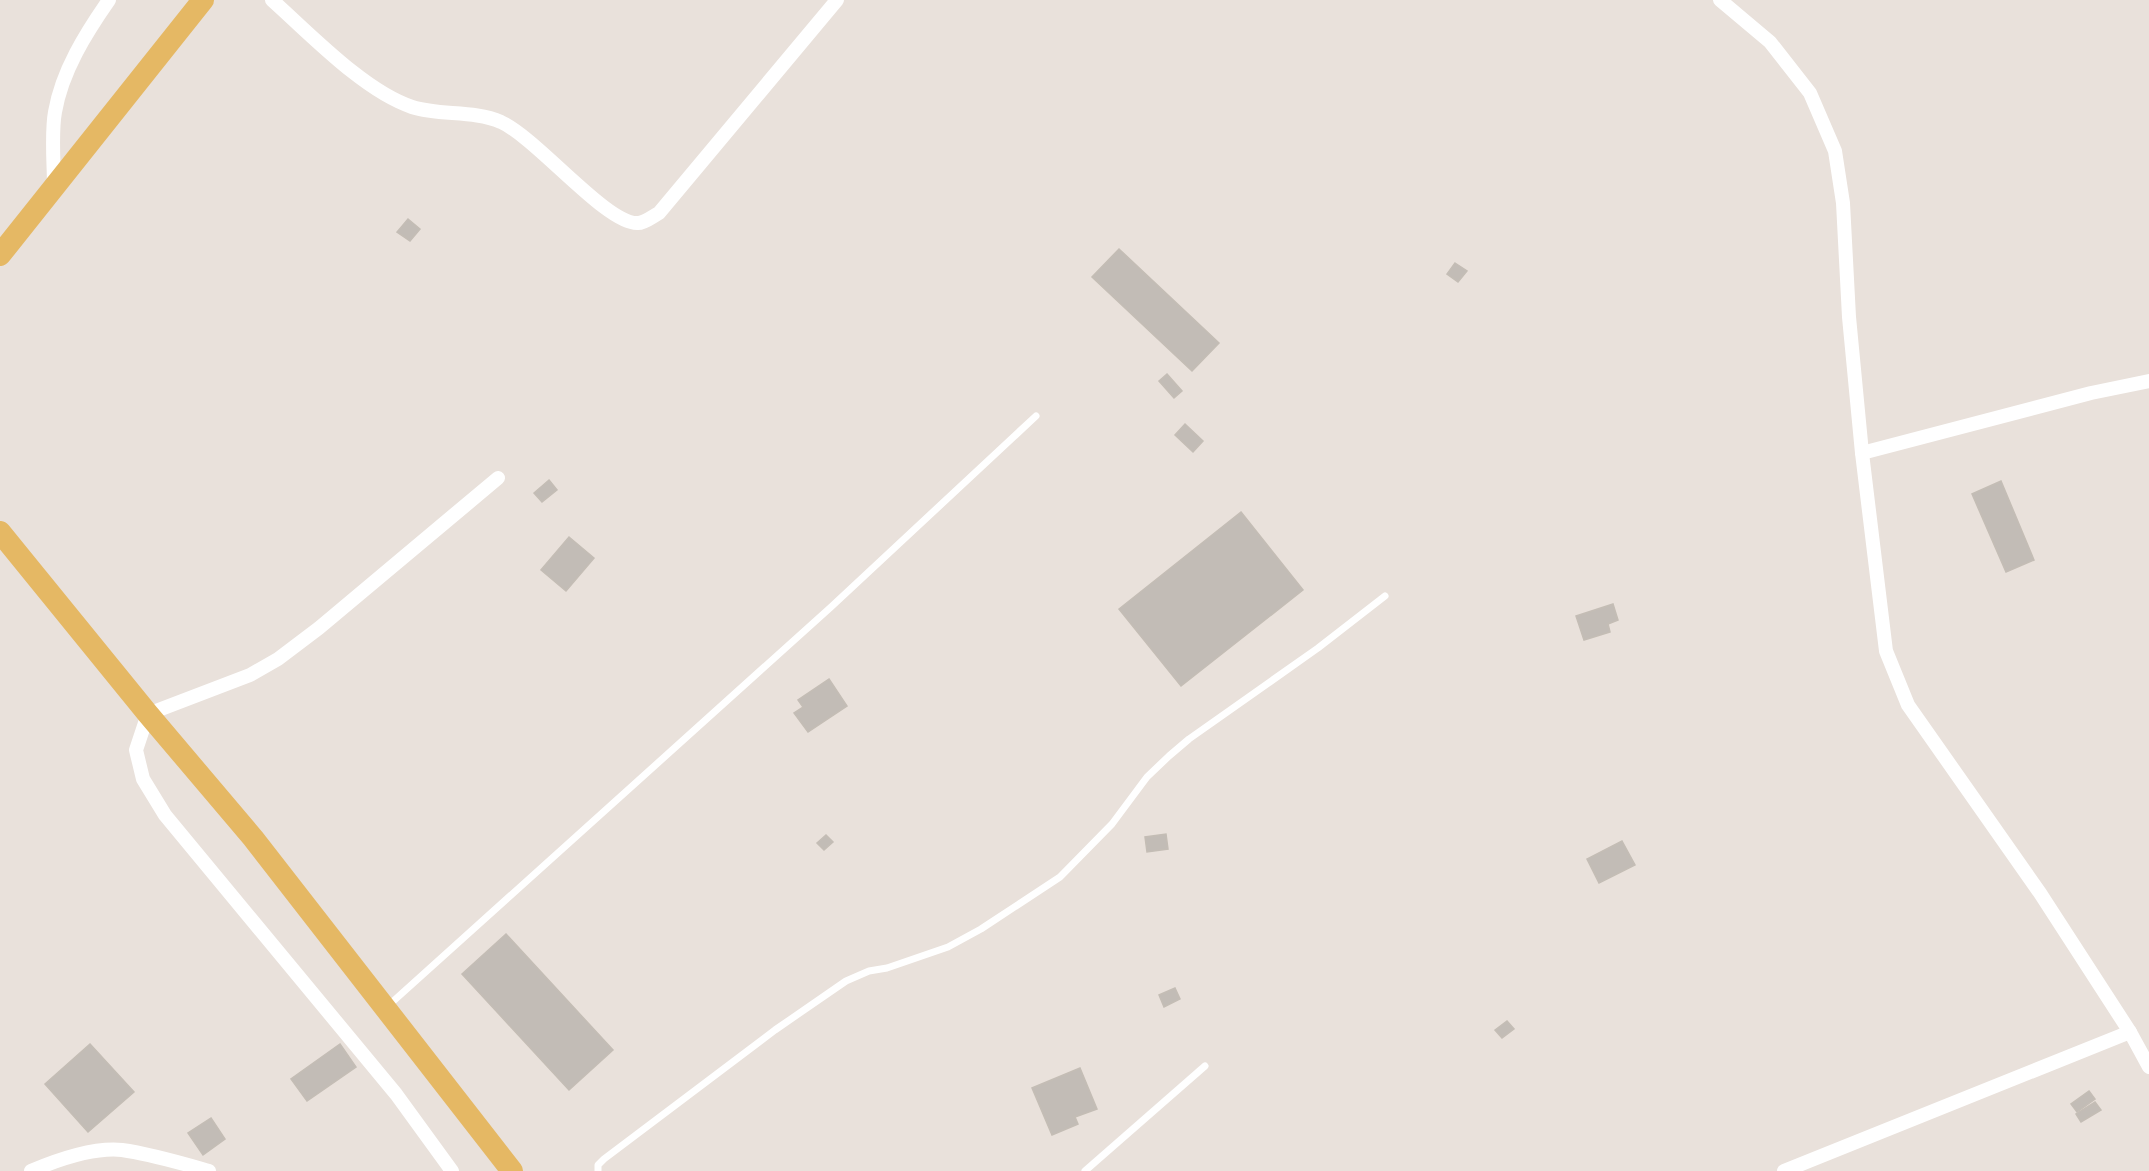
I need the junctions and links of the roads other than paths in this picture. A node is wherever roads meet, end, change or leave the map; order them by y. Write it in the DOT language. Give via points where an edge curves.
graph roads {
  1 [pos="109,0"];
  2 [pos="203,0"];
  3 [pos="272,0"];
  4 [pos="837,0"];
  5 [pos="1719,0"];
  6 [pos="54,186"];
  7 [pos="0,255"];
  8 [pos="2149,381"];
  9 [pos="1036,416"];
  10 [pos="1862,453"];
  11 [pos="498,478"];
  12 [pos="0,523"];
  13 [pos="5,541"];
  14 [pos="1385,596"];
  15 [pos="148,714"];
  16 [pos="384,1008"];
  17 [pos="2130,1032"];
  18 [pos="1205,1066"];
  19 [pos="2149,1067"];
  20 [pos="31,1171"];
  21 [pos="209,1171"];
  22 [pos="452,1171"];
  23 [pos="512,1171"];
  24 [pos="597,1171"];
  25 [pos="1085,1171"];
  26 [pos="1784,1171"];
  1 -- 6 [label="street" via="86,33 55,112"];
  2 -- 6 [label="main road"];
  3 -- 4 [label="street" via="380,93 413,107 500,122 526,137 607,210 623,221 640,223 659,213"];
  5 -- 10 [label="street" via="1770,42 1810,93 1835,151 1843,203"];
  6 -- 7 [label="main road"];
  8 -- 10 [label="street"];
  9 -- 16 [label="lane" via="831,607"];
  10 -- 17 [label="street" via="1886,651 1908,705 2040,893"];
  11 -- 15 [label="street" via="278,659 250,675"];
  12 -- 13 [label="main road"];
  13 -- 15 [label="main road"];
  14 -- 24 [label="lane" via="1169,756 1147,777 1112,825 1060,877 948,947 846,981 604,1159"];
  15 -- 16 [label="main road" via="253,838"];
  15 -- 22 [label="street" via="136,750 142,779 165,815 396,1094"];
  16 -- 23 [label="main road"];
  17 -- 19 [label="street"];
  17 -- 26 [label="street"];
  18 -- 25 [label="lane"];
  20 -- 21 [label="street" via="76,1154 120,1150"];
}
